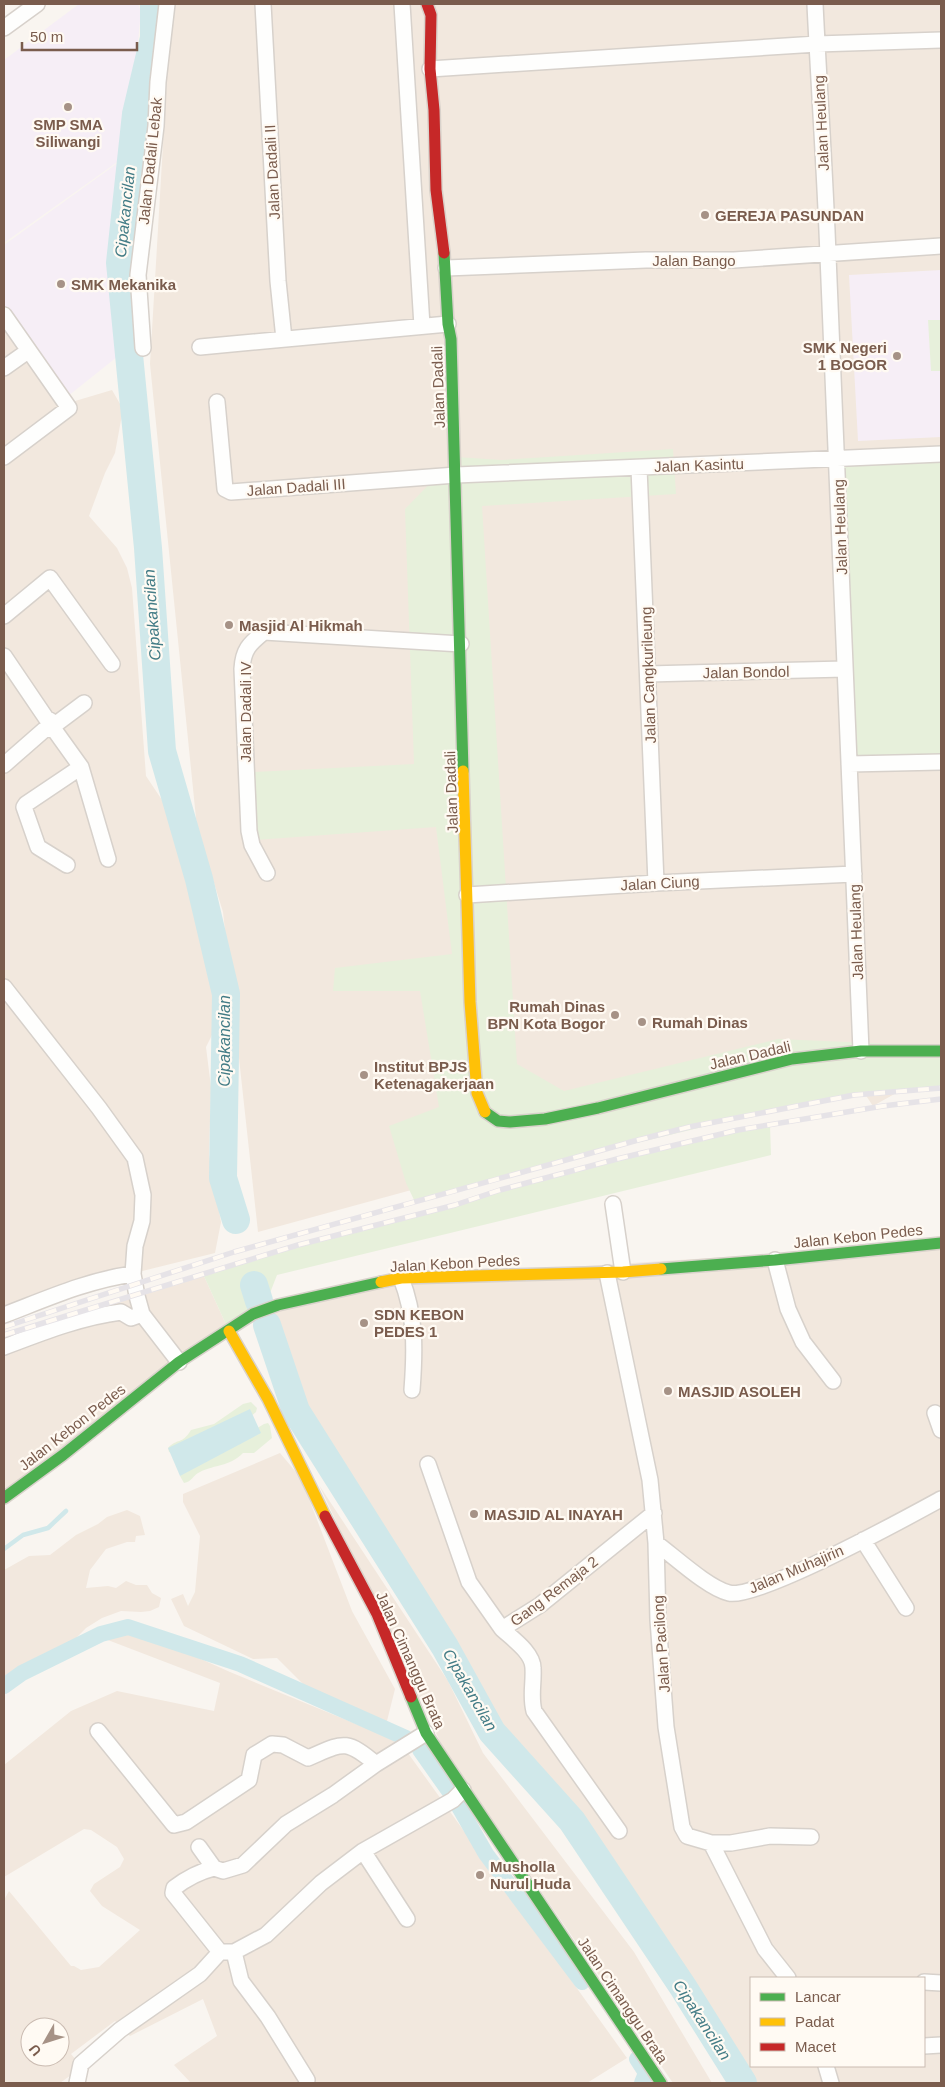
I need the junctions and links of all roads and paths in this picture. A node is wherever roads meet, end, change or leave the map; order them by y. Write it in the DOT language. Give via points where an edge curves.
graph roads {
  1 [pos="167,4"];
  2 [pos="263,4"];
  3 [pos="402,4"];
  4 [pos="816,4"];
  5 [pos="26,7"];
  6 [pos="431,7"];
  7 [pos="4,28"];
  8 [pos="941,40"];
  9 [pos="817,44"];
  10 [pos="430,49"];
  11 [pos="405,56"];
  12 [pos="430,69"];
  13 [pos="434,110"];
  14 [pos="409,113"];
  15 [pos="436,190"];
  16 [pos="415,198"];
  17 [pos="941,246"];
  18 [pos="828,255"];
  19 [pos="446,268"];
  20 [pos="4,316"];
  21 [pos="448,324"];
  22 [pos="422,326"];
  23 [pos="284,339"];
  24 [pos="200,347"];
  25 [pos="143,348"];
  26 [pos="28,351"];
  27 [pos="4,368"];
  28 [pos="217,402"];
  29 [pos="941,454"];
  30 [pos="4,458"];
  31 [pos="837,460"];
  32 [pos="639,468"];
  33 [pos="456,475"];
  34 [pos="4,616"];
  35 [pos="461,644"];
  36 [pos="4,656"];
  37 [pos="112,664"];
  38 [pos="845,669"];
  39 [pos="648,674"];
  40 [pos="84,703"];
  41 [pos="54,726"];
  42 [pos="941,762"];
  43 [pos="849,764"];
  44 [pos="4,765"];
  45 [pos="81,767"];
  46 [pos="108,859"];
  47 [pos="67,864"];
  48 [pos="268,873"];
  49 [pos="854,874"];
  50 [pos="656,883"];
  51 [pos="467,895"];
  52 [pos="4,987"];
  53 [pos="861,1051"];
  54 [pos="941,1051"];
  55 [pos="614,1204"];
  56 [pos="941,1243"];
  57 [pos="775,1260"];
  58 [pos="624,1272"];
  59 [pos="607,1273"];
  60 [pos="133,1274"];
  61 [pos="401,1278"];
  62 [pos="142,1314"];
  63 [pos="4,1315"];
  64 [pos="229,1331"];
  65 [pos="4,1347"];
  66 [pos="180,1362"];
  67 [pos="832,1381"];
  68 [pos="412,1390"];
  69 [pos="935,1413"];
  70 [pos="941,1430"];
  71 [pos="428,1464"];
  72 [pos="4,1498"];
  73 [pos="941,1500"];
  74 [pos="654,1513"];
  75 [pos="863,1540"];
  76 [pos="656,1543"];
  77 [pos="906,1608"];
  78 [pos="502,1629"];
  79 [pos="98,1731"];
  80 [pos="426,1733"];
  81 [pos="376,1764"];
  82 [pos="452,1799"];
  83 [pos="619,1831"];
  84 [pos="811,1837"];
  85 [pos="711,1843"];
  86 [pos="199,1847"];
  87 [pos="363,1851"];
  88 [pos="214,1868"];
  89 [pos="407,1919"];
  90 [pos="227,1952"];
  91 [pos="787,1977"];
  92 [pos="925,1982"];
  93 [pos="941,1983"];
  94 [pos="941,2045"];
  95 [pos="925,2046"];
  96 [pos="826,2067"];
  97 [pos="307,2080"];
  98 [pos="77,2083"];
  99 [pos="661,2083"];
  100 [pos="831,2083"];
  1 -- 25 [label="street, Jalan Dadali Lebak" via="138,275"];
  2 -- 23 [label="street, Jalan Dadali II" via="277,272"];
  3 -- 11 [label="street"];
  4 -- 9 [label="street, Jalan Heulang"];
  5 -- 7 [label="street"];
  6 -- 10 [label="main road, Jalan Dadali"];
  8 -- 9 [label="street"];
  9 -- 12 [label="street"];
  9 -- 18 [label="street, Jalan Heulang"];
  10 -- 11 [label="street"];
  10 -- 12 [label="main road, Jalan Dadali"];
  11 -- 14 [label="street"];
  12 -- 13 [label="main road, Jalan Dadali"];
  13 -- 14 [label="street"];
  13 -- 15 [label="main road, Jalan Dadali"];
  14 -- 16 [label="street"];
  15 -- 16 [label="street"];
  15 -- 19 [label="main road, Jalan Dadali"];
  16 -- 22 [label="street"];
  17 -- 18 [label="street, Jalan Bango"];
  18 -- 19 [label="street, Jalan Bango"];
  18 -- 31 [label="street, Jalan Heulang"];
  19 -- 21 [label="main road, Jalan Dadali"];
  20 -- 26 [label="street"];
  21 -- 22 [label="street"];
  21 -- 33 [label="main road, Jalan Dadali"];
  22 -- 23 [label="street"];
  23 -- 24 [label="street"];
  26 -- 27 [label="street"];
  26 -- 30 [label="street" via="69,408"];
  28 -- 33 [label="street, Jalan Dadali III" via="224,489 231,492"];
  29 -- 31 [label="street, Jalan Kasintu"];
  31 -- 32 [label="street, Jalan Kasintu"];
  31 -- 38 [label="street, Jalan Heulang"];
  32 -- 33 [label="street, Jalan Kasintu"];
  32 -- 39 [label="street, Jalan Cangkurileung"];
  33 -- 35 [label="main road, Jalan Dadali"];
  34 -- 37 [label="street" via="50,578"];
  35 -- 48 [label="street, Jalan Dadali IV" via="264,632 248,645 242,669 249,831 252,845"];
  35 -- 51 [label="main road, Jalan Dadali"];
  36 -- 41 [label="street"];
  38 -- 39 [label="street, Jalan Bondol"];
  38 -- 43 [label="street, Jalan Heulang"];
  39 -- 50 [label="street, Jalan Cangkurileung"];
  40 -- 41 [label="street"];
  41 -- 44 [label="street" via="44,730"];
  41 -- 45 [label="street"];
  42 -- 43 [label="street"];
  43 -- 49 [label="street, Jalan Heulang"];
  45 -- 46 [label="street"];
  45 -- 47 [label="street" via="24,807 38,848"];
  49 -- 50 [label="street, Jalan Ciung"];
  49 -- 53 [label="street, Jalan Heulang"];
  50 -- 51 [label="street, Jalan Ciung"];
  51 -- 53 [label="main road, Jalan Dadali" via="477,1093 486,1113 498,1121 546,1119 792,1059"];
  52 -- 60 [label="street" via="135,1158 143,1195"];
  53 -- 54 [label="main road, Jalan Dadali"];
  55 -- 58 [label="street"];
  56 -- 57 [label="main road, Jalan Kebon Pedes"];
  57 -- 58 [label="main road, Jalan Kebon Pedes"];
  57 -- 67 [label="street" via="788,1309 803,1342"];
  58 -- 59 [label="main road, Jalan Kebon Pedes"];
  59 -- 61 [label="main road, Jalan Kebon Pedes"];
  59 -- 74 [label="street, Jalan Pacilong" via="645,1451"];
  60 -- 62 [label="street"];
  60 -- 63 [label="street" via="91,1282"];
  61 -- 64 [label="main road, Jalan Kebon Pedes" via="278,1305 253,1314"];
  61 -- 68 [label="street" via="409,1298 415,1344"];
  62 -- 65 [label="street" via="130,1318 121,1312 106,1314"];
  62 -- 66 [label="street"];
  64 -- 66 [label="main road, Jalan Kebon Pedes"];
  64 -- 80 [label="main road, Jalan Cimanggu Brata" via="268,1399 335,1537 377,1614"];
  66 -- 72 [label="main road, Jalan Kebon Pedes"];
  69 -- 70 [label="street"];
  71 -- 78 [label="street, Gang Remaja 2" via="469,1582"];
  73 -- 75 [label="street, Jalan Muhajirin"];
  74 -- 76 [label="street, Jalan Pacilong"];
  74 -- 78 [label="street, Gang Remaja 2" via="540,1605"];
  75 -- 76 [label="street, Jalan Muhajirin" via="779,1580 750,1591 730,1594"];
  75 -- 77 [label="street"];
  76 -- 85 [label="street, Jalan Pacilong" via="658,1620 678,1811 687,1836"];
  78 -- 83 [label="street" via="523,1649 534,1667 531,1694 534,1711"];
  79 -- 81 [label="street" via="171,1824 178,1825 194,1818 249,1780 254,1755 272,1744 283,1745 308,1758 347,1744"];
  80 -- 81 [label="street"];
  80 -- 82 [label="main road, Jalan Cimanggu Brata"];
  81 -- 88 [label="street" via="286,1824 243,1865 223,1871"];
  82 -- 87 [label="street"];
  82 -- 99 [label="main road, Jalan Cimanggu Brata"];
  84 -- 85 [label="street" via="770,1836"];
  85 -- 91 [label="street" via="765,1949"];
  86 -- 88 [label="street"];
  87 -- 89 [label="street"];
  87 -- 90 [label="street" via="321,1883 266,1935"];
  88 -- 90 [label="street" via="186,1878 174,1888 173,1893"];
  90 -- 97 [label="street" via="241,1981"];
  90 -- 98 [label="street" via="120,2030 82,2064"];
  92 -- 93 [label="street"];
  94 -- 95 [label="street"];
  96 -- 100 [label="street"];
}
